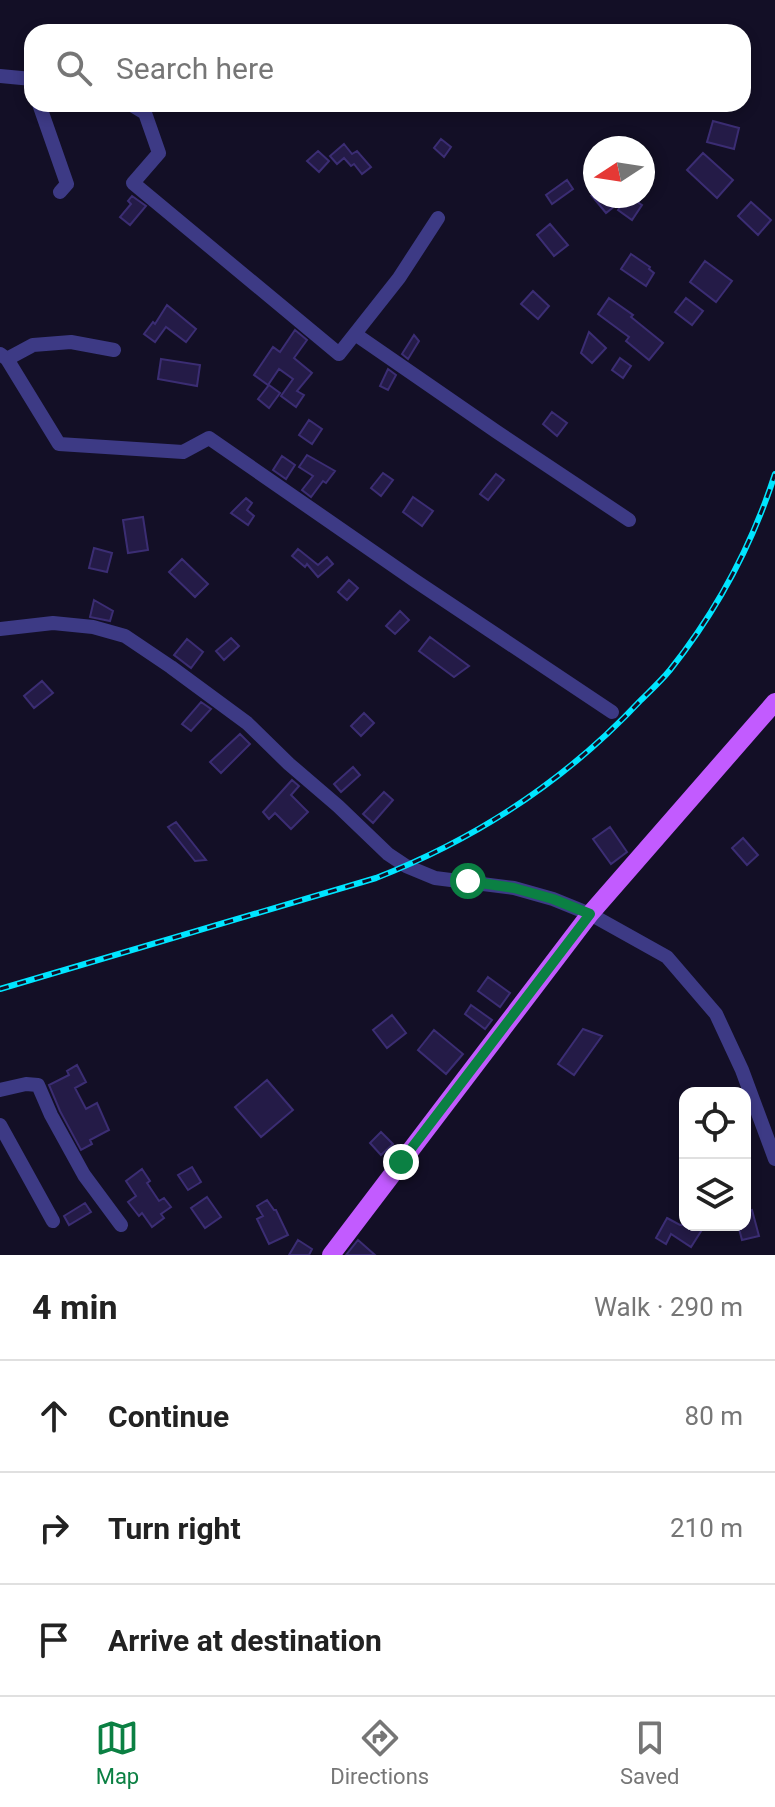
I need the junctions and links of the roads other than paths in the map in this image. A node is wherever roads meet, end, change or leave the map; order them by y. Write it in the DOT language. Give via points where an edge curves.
graph roads {
  1 [pos="0,76"];
  2 [pos="24,78"];
  3 [pos="42,112"];
  4 [pos="143,112"];
  5 [pos="60,192"];
  6 [pos="438,218"];
  7 [pos="355,334"];
  8 [pos="114,350"];
  9 [pos="3,356"];
  10 [pos="629,520"];
  11 [pos="0,629"];
  12 [pos="775,702"];
  13 [pos="612,712"];
  14 [pos="590,914"];
  15 [pos="0,1090"];
  16 [pos="0,1125"];
  17 [pos="775,1159"];
  18 [pos="53,1221"];
  19 [pos="121,1225"];
  20 [pos="331,1255"];
  1 -- 2 [label="street"];
  3 -- 5 [label="street" via="67,184"];
  4 -- 7 [label="street" via="159,153 133,183 339,354"];
  6 -- 7 [label="street"];
  7 -- 10 [label="street"];
  8 -- 9 [label="street" via="71,342 33,345"];
  9 -- 13 [label="street" via="59,444 183,452 209,438"];
  11 -- 14 [label="street" via="53,623 125,636 247,723 406,866 435,878 514,888"];
  12 -- 14 [label="main road"];
  14 -- 17 [label="street" via="667,957 716,1014"];
  14 -- 20 [label="main road"];
  15 -- 19 [label="street" via="38,1085 84,1175"];
  16 -- 18 [label="street"];
}
